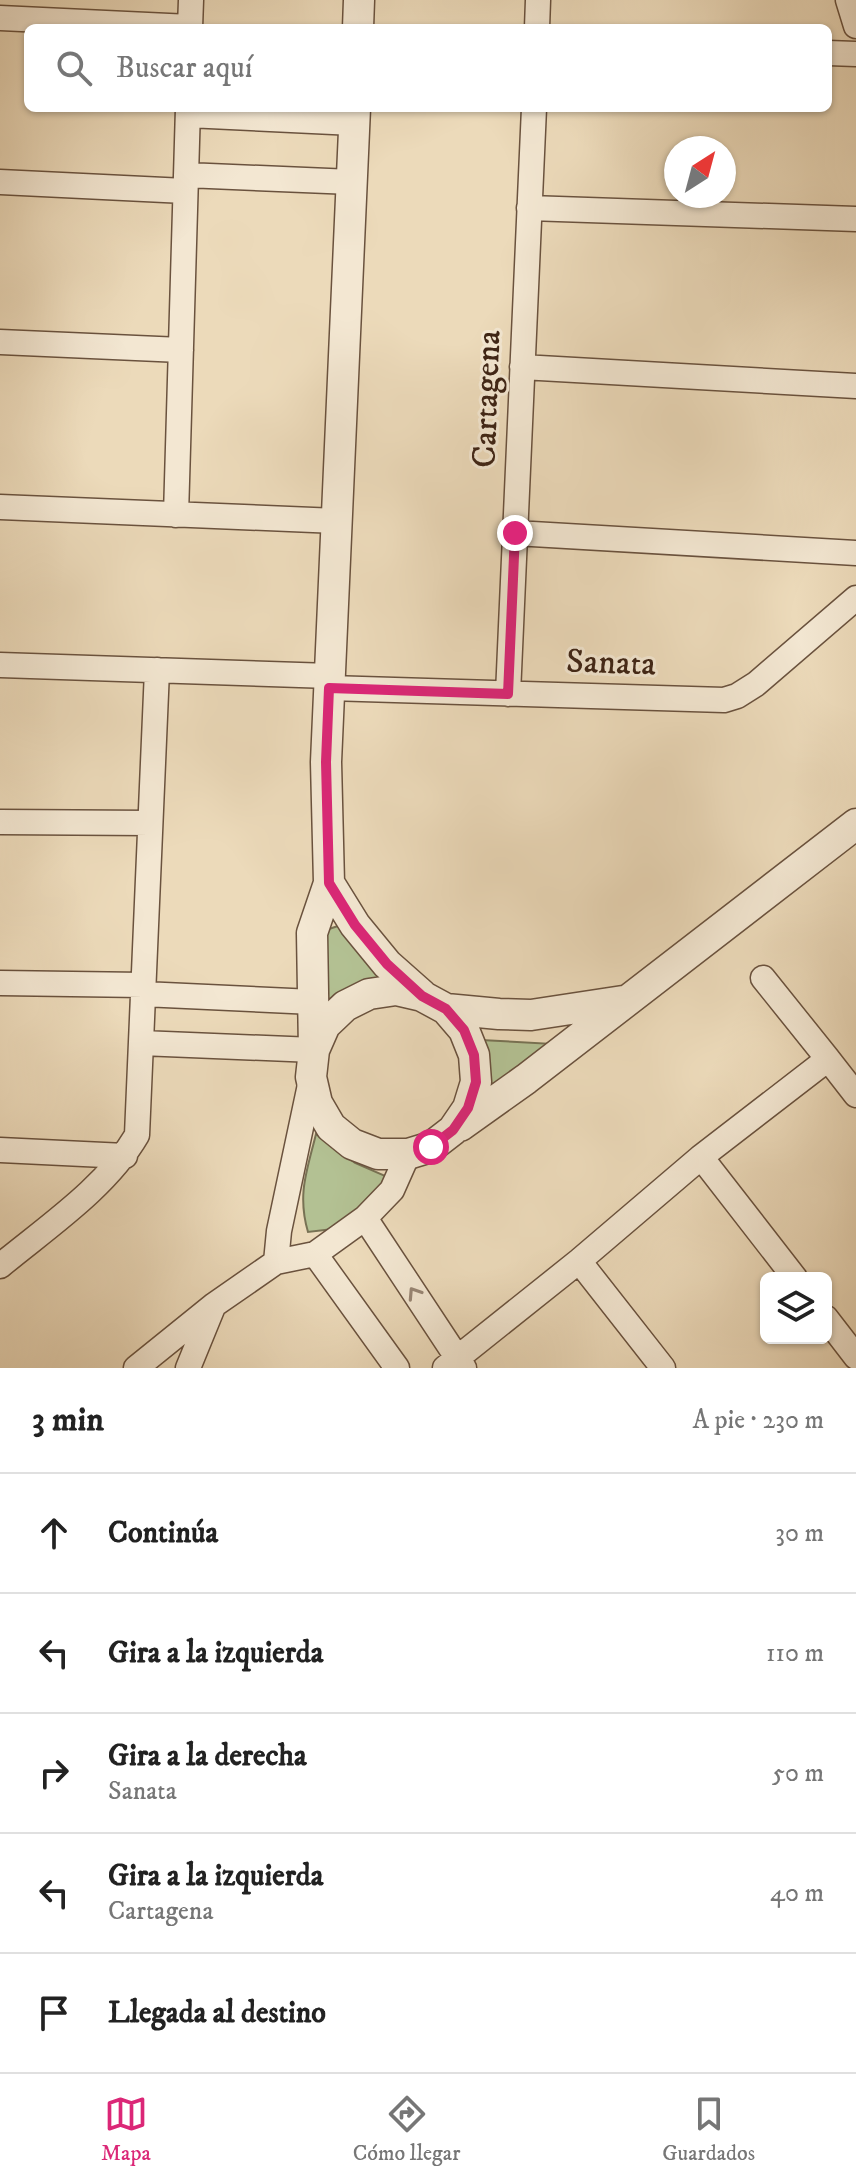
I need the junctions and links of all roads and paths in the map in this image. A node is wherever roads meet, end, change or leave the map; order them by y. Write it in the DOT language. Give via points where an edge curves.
graph roads {
  1 [pos="191,0"];
  2 [pos="359,0"];
  3 [pos="538,0"];
  4 [pos="848,0"];
  5 [pos="0,18"];
  6 [pos="114,24"];
  7 [pos="190,24"];
  8 [pos="358,24"];
  9 [pos="537,24"];
  10 [pos="856,26"];
  11 [pos="832,53"];
  12 [pos="856,54"];
  13 [pos="188,112"];
  14 [pos="230,112"];
  15 [pos="534,112"];
  16 [pos="355,115"];
  17 [pos="0,182"];
  18 [pos="352,182"];
  19 [pos="186,183"];
  20 [pos="529,208"];
  21 [pos="856,219"];
  22 [pos="0,342"];
  23 [pos="181,350"];
  24 [pos="522,367"];
  25 [pos="856,386"];
  26 [pos="0,507"];
  27 [pos="176,515"];
  28 [pos="337,521"];
  29 [pos="515,533"];
  30 [pos="856,553"];
  31 [pos="856,598"];
  32 [pos="0,665"];
  33 [pos="157,670"];
  34 [pos="330,682"];
  35 [pos="508,694"];
  36 [pos="0,822"];
  37 [pos="150,823"];
  38 [pos="854,830"];
  39 [pos="329,883"];
  40 [pos="763,978"];
  41 [pos="0,983"];
  42 [pos="143,989"];
  43 [pos="625,1001"];
  44 [pos="313,1002"];
  45 [pos="434,1002"];
  46 [pos="141,1043"];
  47 [pos="828,1059"];
  48 [pos="312,1064"];
  49 [pos="856,1095"];
  50 [pos="453,1130"];
  51 [pos="0,1150"];
  52 [pos="408,1154"];
  53 [pos="125,1156"];
  54 [pos="701,1157"];
  55 [pos="365,1218"];
  56 [pos="315,1254"];
  57 [pos="579,1261"];
  58 [pos="276,1262"];
  59 [pos="0,1266"];
  60 [pos="790,1272"];
  61 [pos="214,1305"];
  62 [pos="832,1326"];
  63 [pos="856,1357"];
  64 [pos="455,1365"];
  65 [pos="136,1368"];
  66 [pos="188,1368"];
  67 [pos="397,1368"];
  68 [pos="663,1368"];
  1 -- 7 [label="street"];
  2 -- 8 [label="street"];
  3 -- 9 [label="street"];
  4 -- 10 [label="street"];
  5 -- 6 [label="street"];
  11 -- 12 [label="street"];
  13 -- 19 [label="street"];
  14 -- 16 [label="street"];
  15 -- 20 [label="street, Cartagena"];
  16 -- 18 [label="street"];
  17 -- 19 [label="street"];
  18 -- 19 [label="street"];
  18 -- 28 [label="street"];
  19 -- 23 [label="street"];
  20 -- 21 [label="street"];
  20 -- 24 [label="street, Cartagena"];
  22 -- 23 [label="street"];
  23 -- 27 [label="street"];
  24 -- 25 [label="street"];
  24 -- 29 [label="street, Cartagena"];
  26 -- 27 [label="street"];
  27 -- 28 [label="street"];
  28 -- 34 [label="street"];
  29 -- 30 [label="street"];
  29 -- 35 [label="street, Cartagena"];
  31 -- 35 [label="street, Sanata" via="756,684 724,700"];
  32 -- 33 [label="street, Sanata"];
  33 -- 34 [label="street, Sanata"];
  33 -- 37 [label="street"];
  34 -- 35 [label="street, Sanata"];
  34 -- 39 [label="street"];
  36 -- 37 [label="street"];
  37 -- 42 [label="street"];
  38 -- 43 [label="street"];
  39 -- 44 [label="street" via="312,933"];
  39 -- 45 [label="street" via="387,964"];
  40 -- 47 [label="street"];
  41 -- 42 [label="street"];
  42 -- 44 [label="street"];
  42 -- 46 [label="street"];
  43 -- 45 [label="street" via="531,1015"];
  43 -- 50 [label="street"];
  44 -- 48 [label="street"];
  45 -- 48 [label="street" via="396,990 369,994 345,1006 325,1025"];
  45 -- 50 [label="street" via="464,1030 474,1055 476,1082 468,1108"];
  46 -- 48 [label="street"];
  46 -- 53 [label="street" via="137,1135"];
  47 -- 49 [label="street"];
  47 -- 54 [label="street"];
  48 -- 52 [label="street" via="317,1103 331,1127 352,1144 378,1154"];
  48 -- 58 [label="street"];
  50 -- 52 [label="street" via="431,1147"];
  51 -- 53 [label="street"];
  52 -- 55 [label="street" via="392,1190"];
  53 -- 59 [label="street"];
  54 -- 57 [label="street"];
  54 -- 60 [label="street"];
  55 -- 56 [label="street"];
  64 -- 55 [label="street, one-way"];
  56 -- 58 [label="street"];
  56 -- 67 [label="street"];
  57 -- 64 [label="street"];
  57 -- 68 [label="street"];
  58 -- 61 [label="street"];
  61 -- 65 [label="street"];
  61 -- 66 [label="street"];
  62 -- 63 [label="street"];
}
